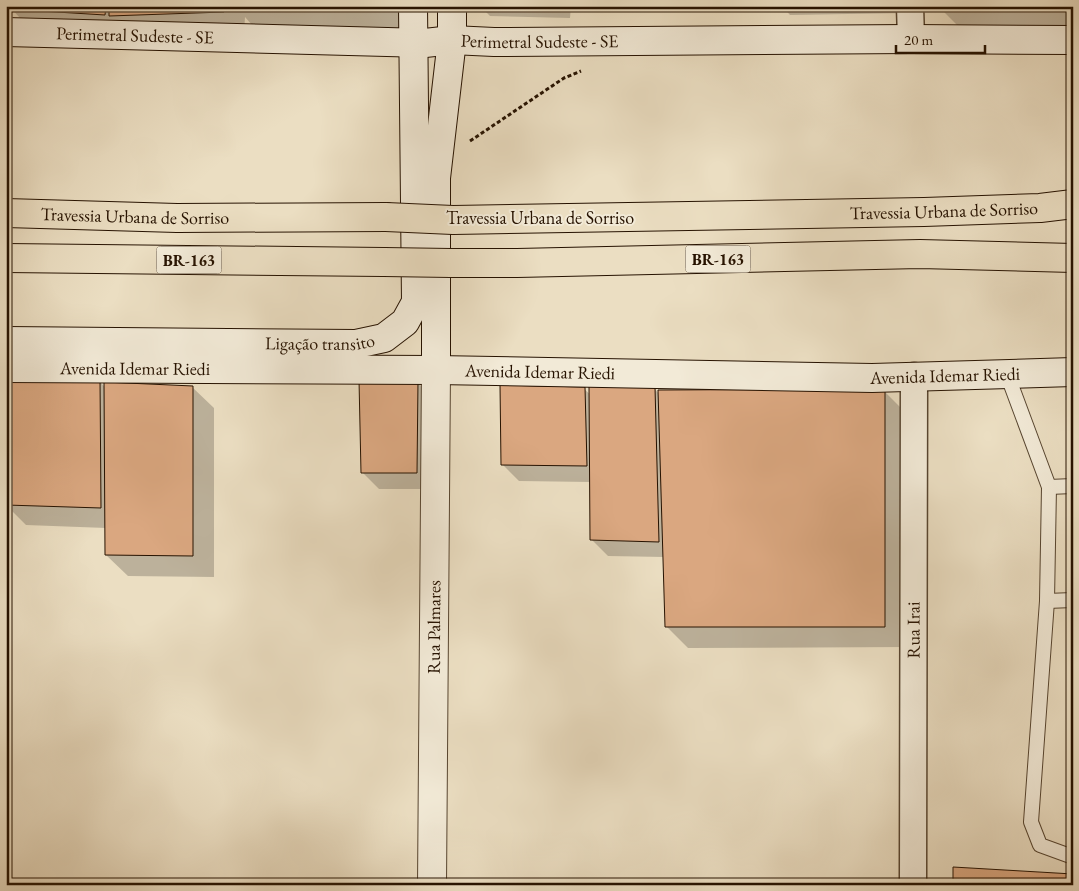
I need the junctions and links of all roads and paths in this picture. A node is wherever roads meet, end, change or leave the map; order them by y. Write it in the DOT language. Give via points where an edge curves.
graph roads {
  1 [pos="413,6"];
  2 [pos="452,6"];
  3 [pos="910,6"];
  4 [pos="6,32"];
  5 [pos="911,39"];
  6 [pos="452,40"];
  7 [pos="1073,40"];
  8 [pos="412,42"];
  9 [pos="1073,204"];
  10 [pos="6,213"];
  11 [pos="6,258"];
  12 [pos="1073,258"];
  13 [pos="6,341"];
  14 [pos="6,368"];
  15 [pos="436,370"];
  16 [pos="1073,372"];
  17 [pos="1007,374"];
  18 [pos="914,376"];
  19 [pos="1049,486"];
  20 [pos="1073,486"];
  21 [pos="1073,600"];
  22 [pos="1046,601"];
  23 [pos="1073,857"];
  24 [pos="432,885"];
  25 [pos="913,885"];
  1 -- 8 [label="main road, Ligação transito"];
  2 -- 6 [label="main road, Rua Palmares"];
  3 -- 5 [label="street"];
  4 -- 8 [label="main road, Perimetral Sudeste - SE"];
  5 -- 6 [label="main road, Perimetral Sudeste - SE"];
  5 -- 7 [label="main road, Perimetral Sudeste - SE"];
  6 -- 8 [label="main road, Perimetral Sudeste - SE"];
  6 -- 15 [label="main road, Rua Palmares" via="436,178"];
  8 -- 13 [label="main road, Ligação transito" via="416,302 405,322 384,338 356,344"];
  9 -- 10 [label="highway, Travessia Urbana de Sorriso, bridge" via="924,212 454,220"];
  11 -- 12 [label="highway, BR-163, bridge" via="451,263 920,254"];
  14 -- 15 [label="main road, Avenida Idemar Riedi"];
  15 -- 18 [label="main road, Avenida Idemar Riedi" via="843,378"];
  15 -- 24 [label="main road, Rua Palmares"];
  16 -- 17 [label="main road, Avenida Idemar Riedi"];
  17 -- 18 [label="main road, Avenida Idemar Riedi"];
  17 -- 19 [label="lane"];
  18 -- 25 [label="street, Rua Irai"];
  19 -- 20 [label="lane"];
  19 -- 22 [label="lane"];
  21 -- 22 [label="lane"];
  22 -- 23 [label="lane" via="1031,822 1040,845"];
}
